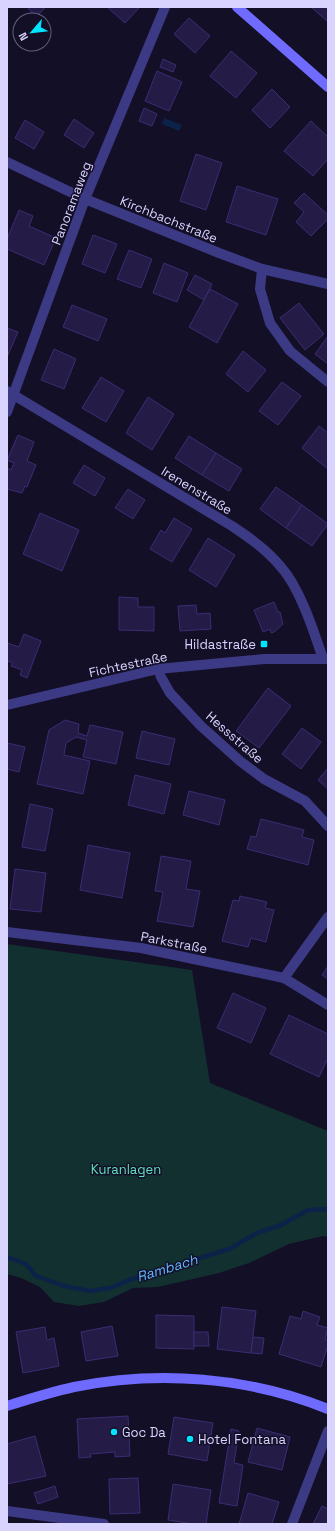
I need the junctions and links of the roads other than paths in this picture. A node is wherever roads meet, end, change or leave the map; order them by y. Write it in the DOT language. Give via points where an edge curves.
graph roads {
  1 [pos="165,7"];
  2 [pos="237,7"];
  3 [pos="328,87"];
  4 [pos="7,162"];
  5 [pos="85,199"];
  6 [pos="262,269"];
  7 [pos="328,284"];
  8 [pos="328,382"];
  9 [pos="10,393"];
  10 [pos="7,412"];
  11 [pos="325,659"];
  12 [pos="158,669"];
  13 [pos="7,705"];
  14 [pos="328,826"];
  15 [pos="328,917"];
  16 [pos="7,932"];
  17 [pos="284,978"];
  18 [pos="328,1005"];
  19 [pos="7,1406"];
  20 [pos="328,1409"];
  21 [pos="328,1431"];
  22 [pos="7,1511"];
  23 [pos="104,1524"];
  24 [pos="292,1524"];
  1 -- 5 [label="street, Panoramaweg"];
  2 -- 3 [label="main road"];
  4 -- 5 [label="street, Kirchbachstraße"];
  5 -- 6 [label="street, Kirchbachstraße"];
  5 -- 9 [label="street, Panoramaweg"];
  6 -- 7 [label="street, Kirchbachstraße"];
  6 -- 8 [label="street" via="260,289 270,323 290,351"];
  9 -- 10 [label="street, Panoramaweg"];
  9 -- 11 [label="street, Irenenstraße" via="232,526 259,545 283,568"];
  11 -- 12 [label="street, Fichtestraße" via="264,659"];
  12 -- 13 [label="street, Fichtestraße"];
  12 -- 14 [label="street, Hessstraße" via="170,693 228,751 264,779 305,801"];
  15 -- 17 [label="street"];
  16 -- 17 [label="street, Parkstraße" via="142,948"];
  17 -- 18 [label="street, Parkstraße"];
  19 -- 20 [label="main road" via="74,1387 111,1381 158,1378 198,1379 248,1386 306,1400"];
  21 -- 24 [label="street"];
  22 -- 23 [label="street"];
}
